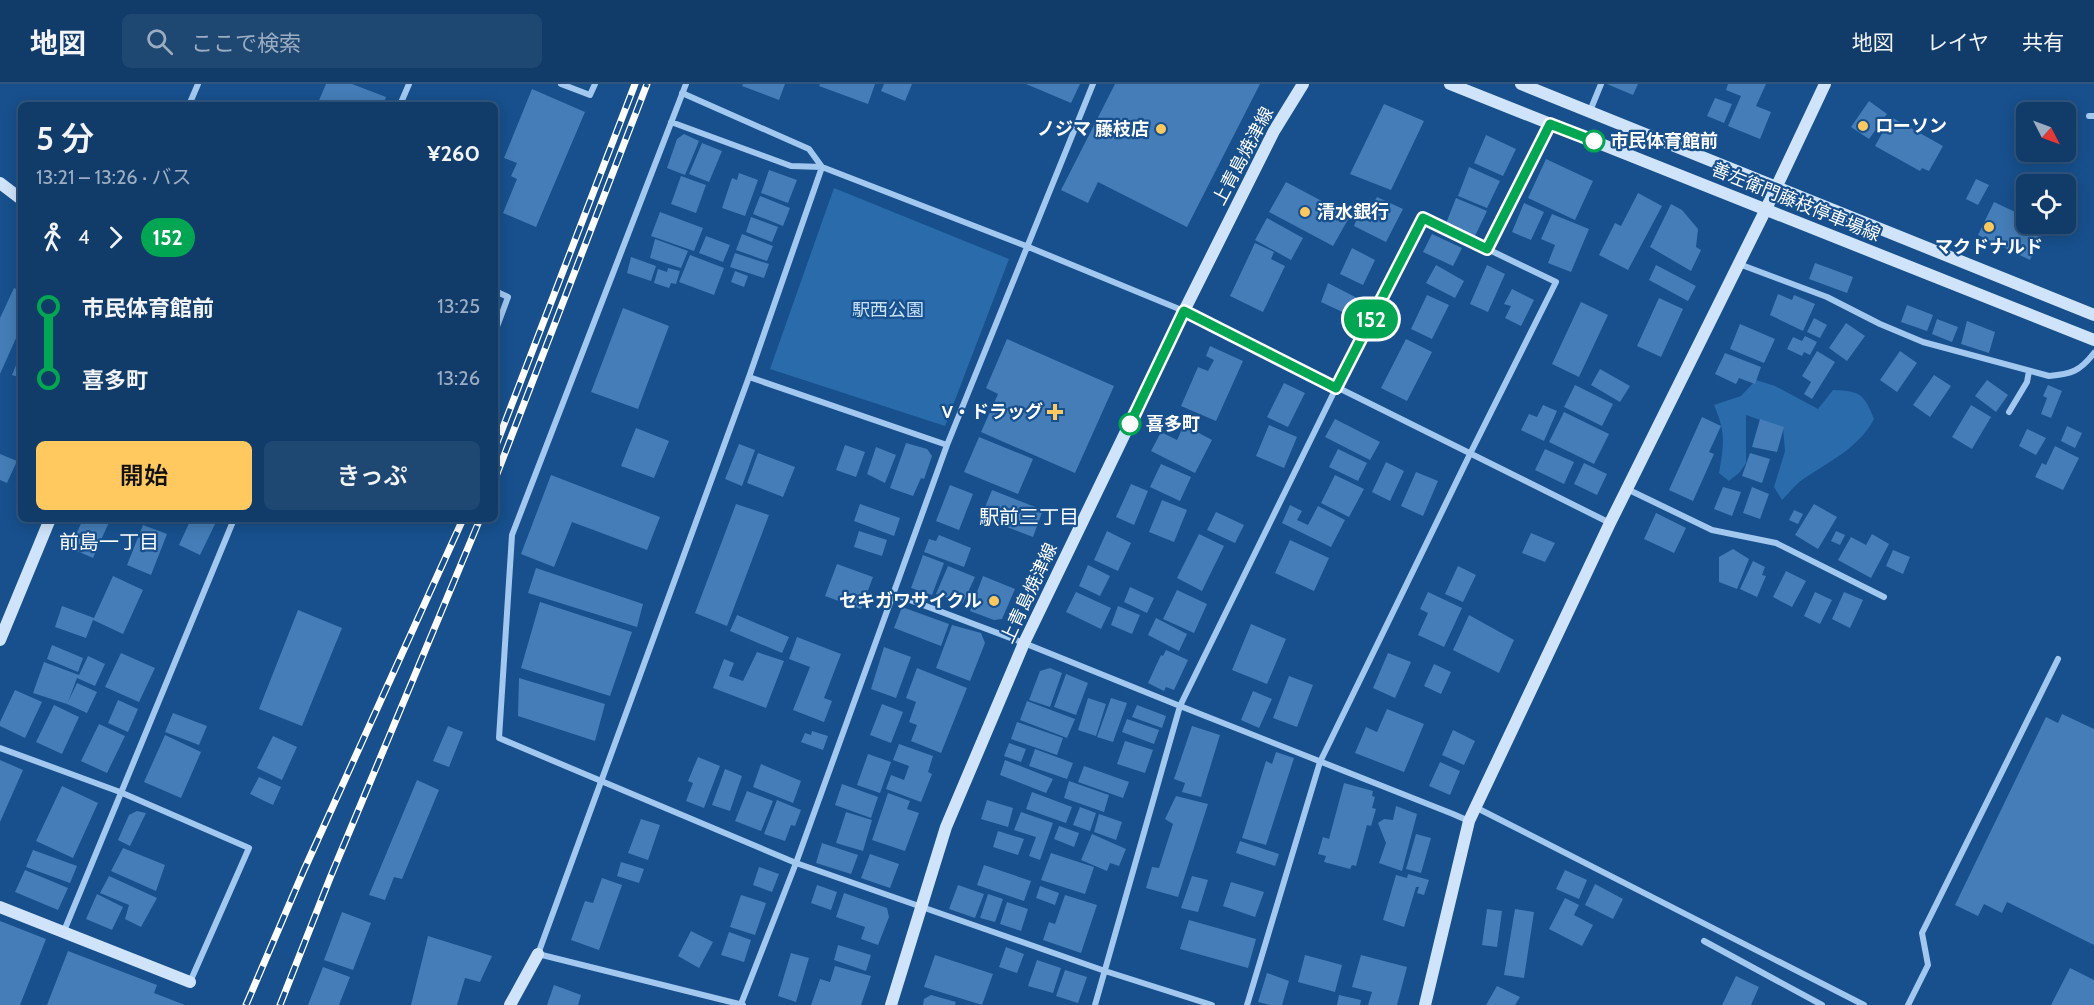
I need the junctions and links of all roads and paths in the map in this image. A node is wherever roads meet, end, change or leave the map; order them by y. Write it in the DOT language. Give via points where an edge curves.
graph roads {
  1 [pos="198,84"];
  2 [pos="409,84"];
  3 [pos="561,84"];
  4 [pos="595,84"];
  5 [pos="686,84"];
  6 [pos="1093,84"];
  7 [pos="1303,84"];
  8 [pos="1450,84"];
  9 [pos="1521,84"];
  10 [pos="1600,84"];
  11 [pos="1825,84"];
  12 [pos="682,93"];
  13 [pos="190,102"];
  14 [pos="401,102"];
  15 [pos="1590,112"];
  16 [pos="671,122"];
  17 [pos="1550,124"];
  18 [pos="822,167"];
  19 [pos="0,183"];
  20 [pos="1775,187"];
  21 [pos="18,197"];
  22 [pos="1766,209"];
  23 [pos="1026,246"];
  24 [pos="1487,249"];
  25 [pos="1739,264"];
  26 [pos="498,292"];
  27 [pos="1184,311"];
  28 [pos="2094,315"];
  29 [pos="498,324"];
  30 [pos="2094,340"];
  31 [pos="2094,353"];
  32 [pos="2029,370"];
  33 [pos="749,377"];
  34 [pos="1336,388"];
  35 [pos="2009,412"];
  36 [pos="947,445"];
  37 [pos="1470,454"];
  38 [pos="1627,489"];
  39 [pos="49,522"];
  40 [pos="233,522"];
  41 [pos="1610,523"];
  42 [pos="894,594"];
  43 [pos="1884,597"];
  44 [pos="0,639"];
  45 [pos="1024,643"];
  46 [pos="2058,658"];
  47 [pos="1180,706"];
  48 [pos="0,748"];
  49 [pos="1320,762"];
  50 [pos="601,781"];
  51 [pos="120,792"];
  52 [pos="1475,807"];
  53 [pos="1469,821"];
  54 [pos="796,863"];
  55 [pos="0,907"];
  56 [pos="921,908"];
  57 [pos="64,931"];
  58 [pos="1704,941"];
  59 [pos="538,954"];
  60 [pos="1105,971"];
  61 [pos="190,982"];
  62 [pos="724,1003"];
  63 [pos="510,1005"];
  64 [pos="742,1005"];
  65 [pos="891,1005"];
  66 [pos="1095,1005"];
  67 [pos="1212,1005"];
  68 [pos="1247,1005"];
  69 [pos="1425,1005"];
  70 [pos="1822,1005"];
  71 [pos="1864,1005"];
  72 [pos="1908,1005"];
  1 -- 13 [label="street"];
  2 -- 14 [label="street"];
  3 -- 4 [label="street" via="590,95"];
  5 -- 12 [label="street"];
  6 -- 23 [label="street"];
  7 -- 27 [label="main road, 上青島焼津線" via="1274,131"];
  8 -- 17 [label="main road, 善左衛門藤枝停車場線"];
  9 -- 15 [label="main road, 善左衛門藤枝停車場線"];
  10 -- 15 [label="street"];
  11 -- 20 [label="main road"];
  12 -- 16 [label="street"];
  12 -- 18 [label="street" via="809,149"];
  15 -- 20 [label="main road, 善左衛門藤枝停車場線"];
  16 -- 18 [label="street" via="791,166"];
  16 -- 50 [label="street" via="512,535 499,738"];
  17 -- 22 [label="main road, 善左衛門藤枝停車場線"];
  17 -- 24 [label="street"];
  18 -- 23 [label="street"];
  18 -- 33 [label="street"];
  19 -- 21 [label="main road"];
  20 -- 22 [label="main road"];
  20 -- 28 [label="main road, 善左衛門藤枝停車場線"];
  22 -- 25 [label="main road"];
  22 -- 30 [label="main road, 善左衛門藤枝停車場線"];
  23 -- 27 [label="street"];
  23 -- 36 [label="street"];
  24 -- 34 [label="street" via="1423,218"];
  24 -- 37 [label="street" via="1556,282"];
  25 -- 32 [label="street" via="1827,297 1923,342"];
  25 -- 38 [label="main road"];
  26 -- 29 [label="street" via="508,297"];
  27 -- 34 [label="street"];
  27 -- 45 [label="main road, 上青島焼津線"];
  31 -- 32 [label="street" via="2085,365 2069,374 2049,376"];
  32 -- 35 [label="street" via="2027,382"];
  33 -- 36 [label="street"];
  33 -- 50 [label="street"];
  34 -- 37 [label="street"];
  34 -- 47 [label="street"];
  36 -- 42 [label="street"];
  37 -- 41 [label="street"];
  37 -- 49 [label="street"];
  38 -- 41 [label="main road"];
  38 -- 43 [label="street" via="1712,530 1776,543"];
  39 -- 44 [label="main road"];
  40 -- 51 [label="street"];
  41 -- 52 [label="main road"];
  42 -- 45 [label="street"];
  42 -- 54 [label="street"];
  45 -- 47 [label="street"];
  45 -- 56 [label="main road, 上青島焼津線" via="946,826"];
  46 -- 72 [label="street" via="1922,933 1928,965"];
  47 -- 49 [label="street"];
  47 -- 60 [label="street"];
  48 -- 51 [label="street"];
  49 -- 53 [label="street"];
  49 -- 68 [label="street"];
  50 -- 54 [label="street"];
  50 -- 59 [label="street"];
  51 -- 57 [label="street"];
  51 -- 61 [label="street" via="249,848"];
  52 -- 53 [label="main road"];
  52 -- 71 [label="street"];
  53 -- 69 [label="main road"];
  54 -- 56 [label="street"];
  54 -- 64 [label="street"];
  55 -- 57 [label="main road"];
  56 -- 60 [label="street"];
  56 -- 65 [label="main road, 上青島焼津線"];
  57 -- 61 [label="main road"];
  58 -- 70 [label="street"];
  59 -- 62 [label="street"];
  59 -- 63 [label="main road"];
  60 -- 66 [label="street"];
  60 -- 67 [label="street"];
  62 -- 64 [label="street"];
}
